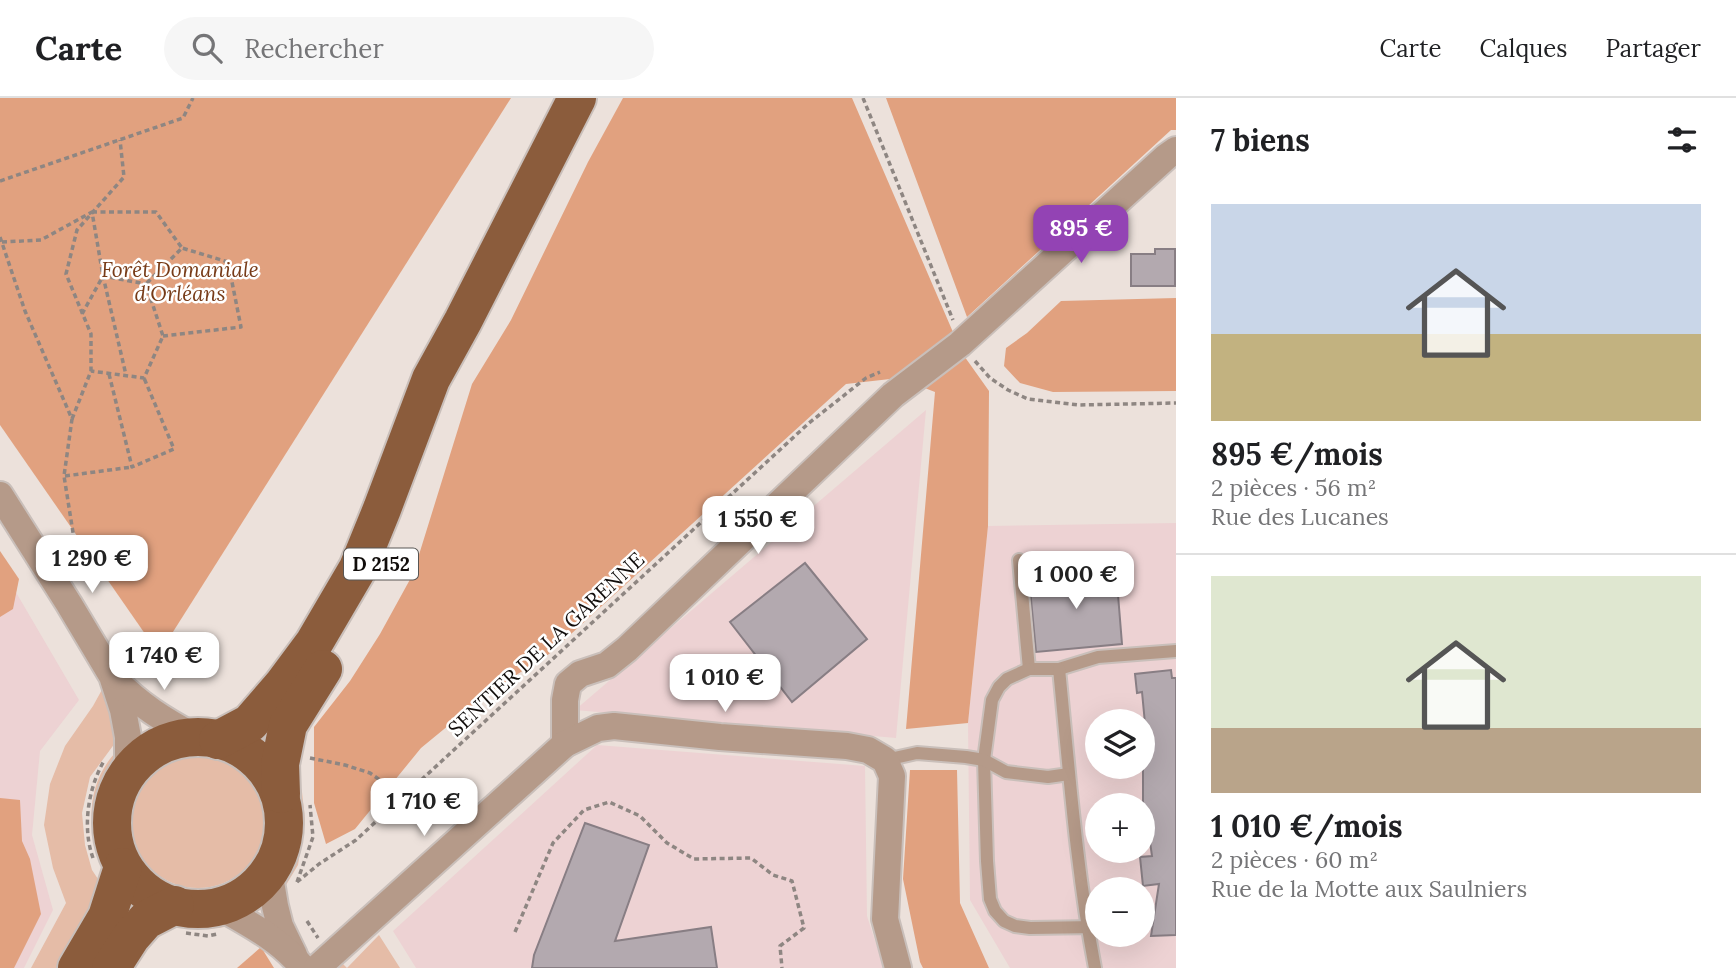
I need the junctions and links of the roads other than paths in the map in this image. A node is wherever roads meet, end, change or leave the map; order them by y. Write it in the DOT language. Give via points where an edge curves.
graph roads {
  1 [pos="577,98"];
  2 [pos="1176,149"];
  3 [pos="463,321"];
  4 [pos="0,495"];
  5 [pos="1019,560"];
  6 [pos="1176,651"];
  7 [pos="1029,669"];
  8 [pos="1059,669"];
  9 [pos="112,676"];
  10 [pos="206,738"];
  11 [pos="565,744"];
  12 [pos="885,760"];
  13 [pos="984,760"];
  14 [pos="119,764"];
  15 [pos="1069,774"];
  16 [pos="296,799"];
  17 [pos="108,864"];
  18 [pos="286,880"];
  19 [pos="1085,880"];
  20 [pos="179,919"];
  21 [pos="218,920"];
  22 [pos="1085,927"];
  23 [pos="1093,947"];
  24 [pos="311,963"];
  25 [pos="77,968"];
  26 [pos="110,968"];
  27 [pos="898,968"];
  28 [pos="1095,968"];
  1 -- 3 [label="main road, D 2152"];
  2 -- 11 [label="street" via="962,342 893,395 627,649 607,665 580,674 568,684"];
  3 -- 10 [label="main road, D 2152" via="430,379 358,568 321,632 250,723"];
  3 -- 16 [label="main road, D 2152" via="380,566 288,725 280,764"];
  4 -- 9 [label="street"];
  5 -- 7 [label="lane"];
  6 -- 8 [label="lane" via="1098,657"];
  7 -- 8 [label="lane"];
  7 -- 13 [label="lane" via="1007,679 992,699"];
  8 -- 15 [label="lane"];
  9 -- 10 [label="street" via="158,717"];
  9 -- 14 [label="street" via="128,737"];
  10 -- 14 [label="main road" via="158,745 134,763"];
  10 -- 16 [label="main road" via="240,746"];
  11 -- 12 [label="street" via="598,728 614,726 847,746 868,750"];
  11 -- 24 [label="street"];
  12 -- 13 [label="lane" via="917,753"];
  12 -- 27 [label="street" via="892,776 885,919"];
  13 -- 15 [label="lane" via="1006,772 1048,777"];
  13 -- 22 [label="lane" via="987,861 995,911 1015,926"];
  14 -- 17 [label="main road" via="111,818 114,847"];
  15 -- 19 [label="lane"];
  16 -- 18 [label="main road" via="285,818 281,851"];
  17 -- 20 [label="main road"];
  17 -- 25 [label="main road" via="107,917"];
  18 -- 21 [label="main road" via="261,883"];
  18 -- 24 [label="street" via="275,906 280,926"];
  20 -- 21 [label="main road" via="189,909 206,909"];
  20 -- 26 [label="main road" via="146,920"];
  21 -- 24 [label="street" via="266,934"];
  23 -- 28 [label="lane"];
}
